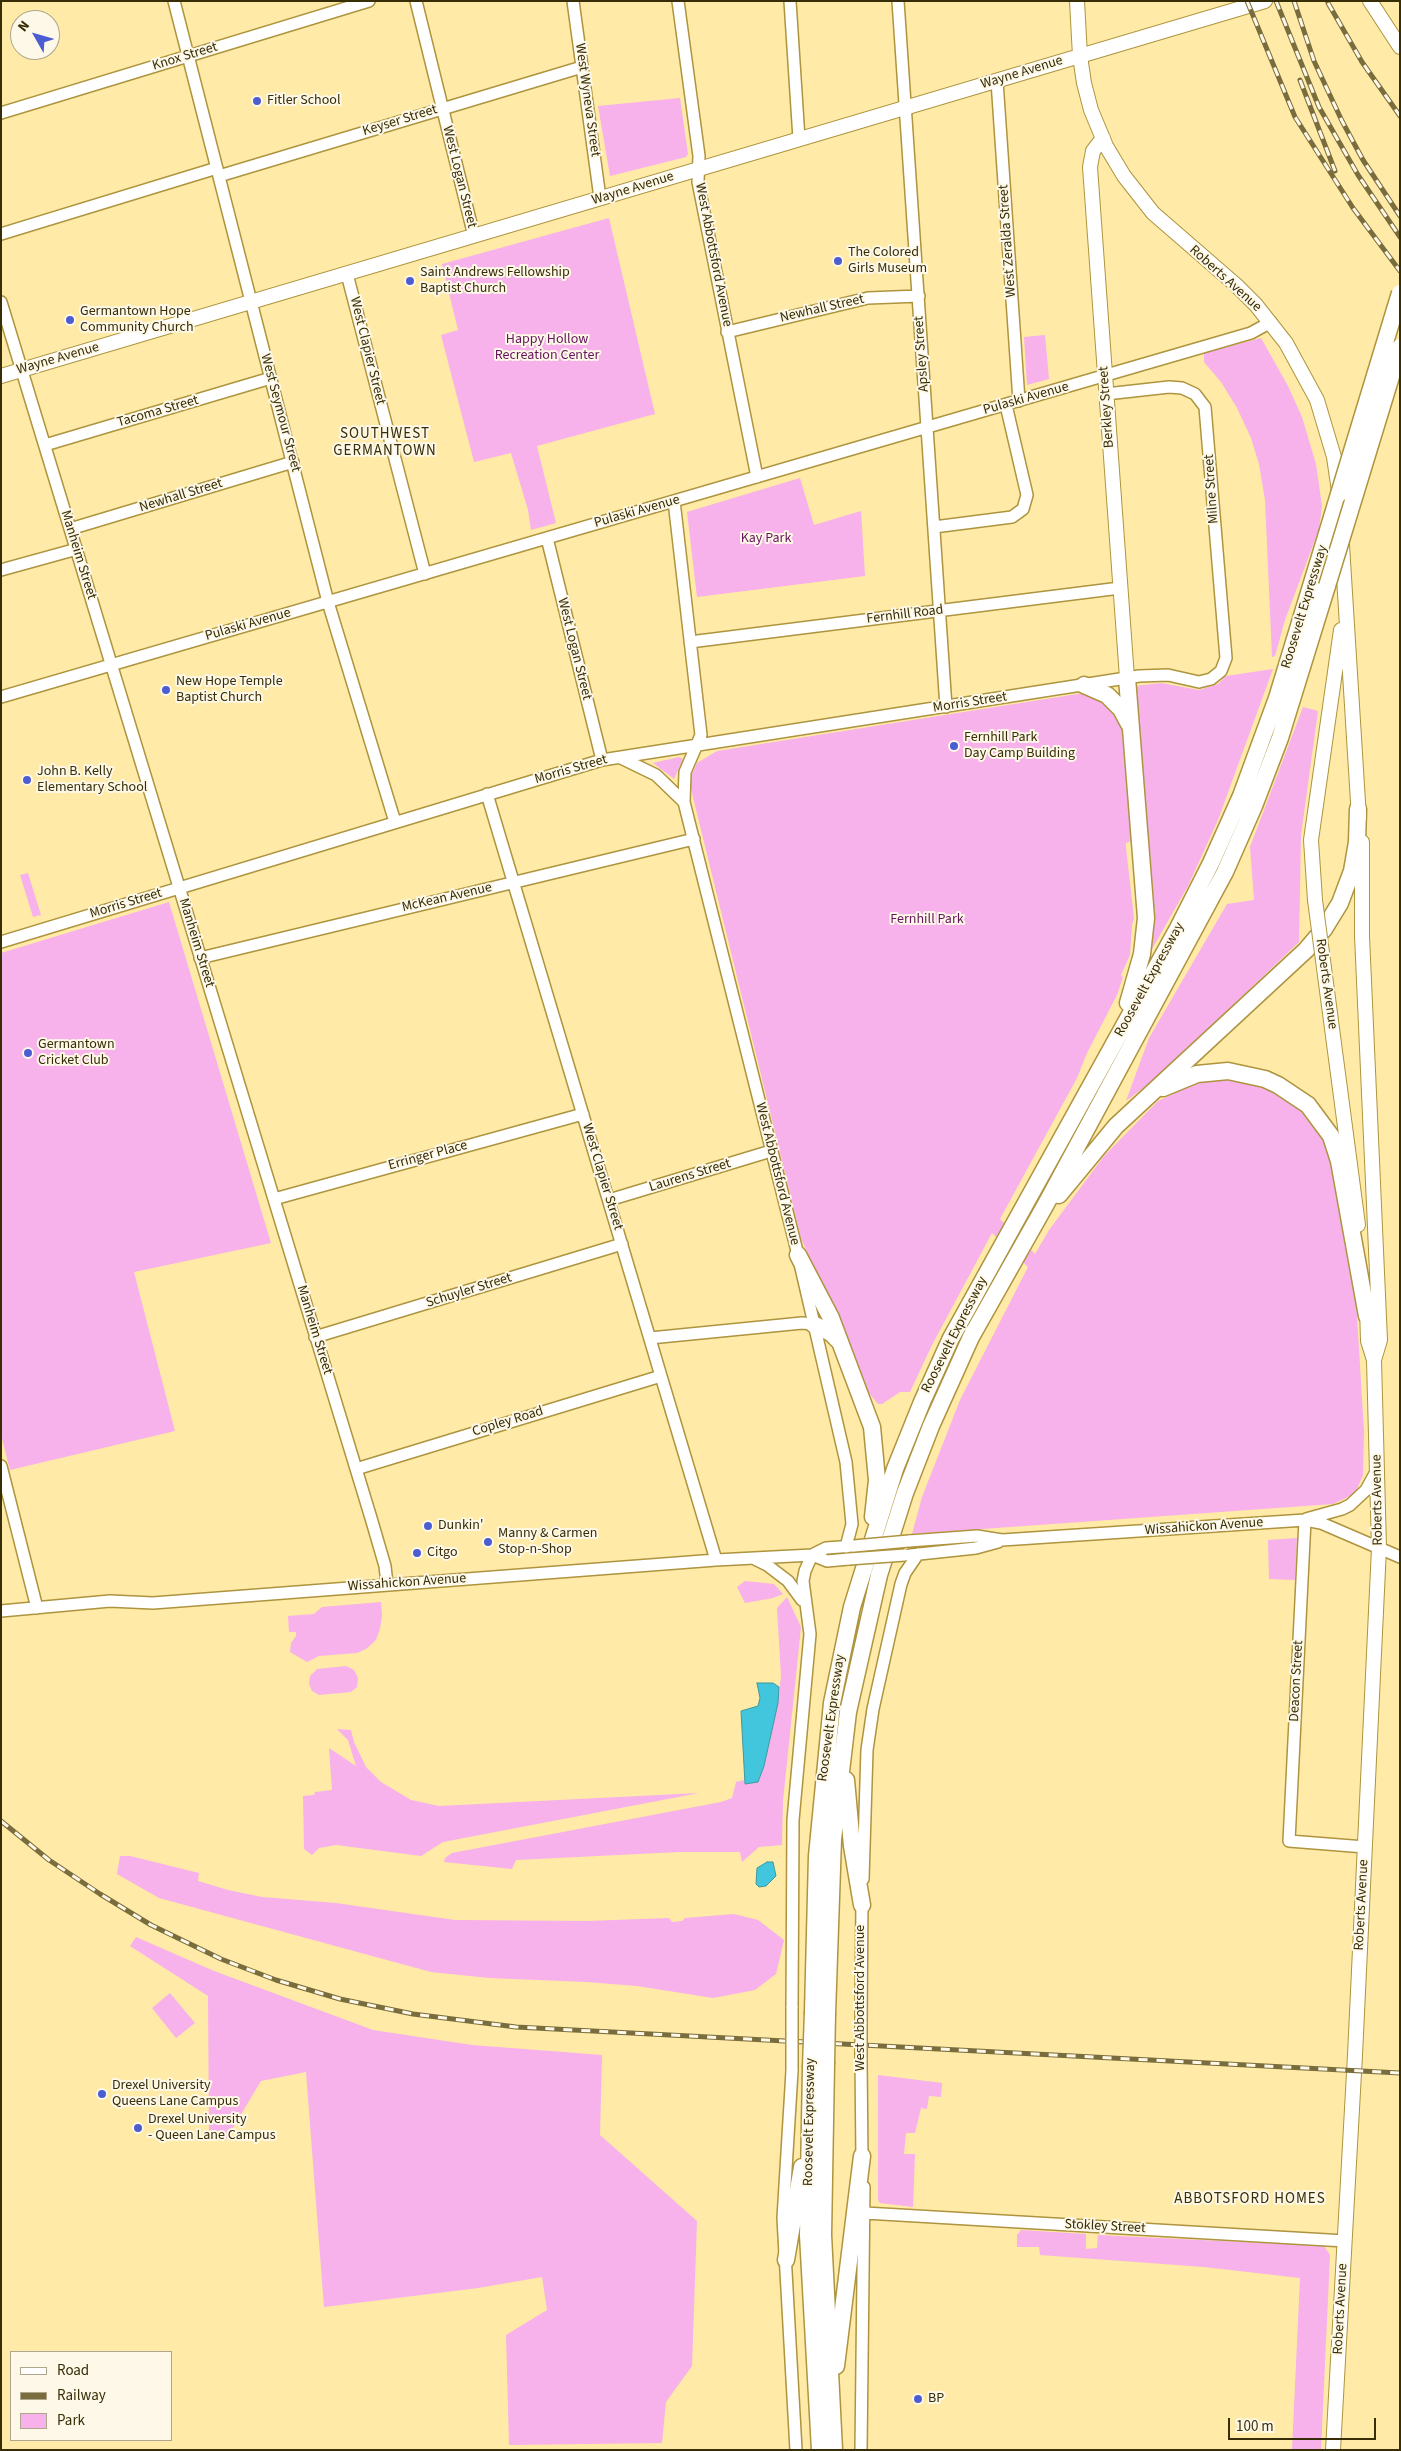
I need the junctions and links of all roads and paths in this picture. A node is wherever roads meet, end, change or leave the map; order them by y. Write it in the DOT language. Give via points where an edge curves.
graph roads {
  1 [pos="174,1"];
  2 [pos="369,1"];
  3 [pos="416,1"];
  4 [pos="573,1"];
  5 [pos="678,1"];
  6 [pos="790,1"];
  7 [pos="898,1"];
  8 [pos="1077,1"];
  9 [pos="1266,1"];
  10 [pos="1370,1"];
  11 [pos="1400,47"];
  12 [pos="188,56"];
  13 [pos="1080,56"];
  14 [pos="582,67"];
  15 [pos="997,80"];
  16 [pos="442,108"];
  17 [pos="905,108"];
  18 [pos="1,113"];
  19 [pos="1103,138"];
  20 [pos="799,139"];
  21 [pos="698,169"];
  22 [pos="218,172"];
  23 [pos="600,198"];
  24 [pos="1,234"];
  25 [pos="474,236"];
  26 [pos="347,274"];
  27 [pos="1400,293"];
  28 [pos="919,296"];
  29 [pos="1,302"];
  30 [pos="251,302"];
  31 [pos="1271,322"];
  32 [pos="727,332"];
  33 [pos="1400,347"];
  34 [pos="22,370"];
  35 [pos="1,376"];
  36 [pos="1105,376"];
  37 [pos="271,378"];
  38 [pos="1106,394"];
  39 [pos="1019,401"];
  40 [pos="1006,405"];
  41 [pos="927,427"];
  42 [pos="45,445"];
  43 [pos="292,462"];
  44 [pos="757,477"];
  45 [pos="674,501"];
  46 [pos="934,527"];
  47 [pos="70,530"];
  48 [pos="547,538"];
  49 [pos="77,549"];
  50 [pos="1,570"];
  51 [pos="424,574"];
  52 [pos="1319,586"];
  53 [pos="1120,588"];
  54 [pos="328,602"];
  55 [pos="1344,607"];
  56 [pos="940,611"];
  57 [pos="690,642"];
  58 [pos="111,665"];
  59 [pos="1216,676"];
  60 [pos="1127,678"];
  61 [pos="1084,685"];
  62 [pos="1,696"];
  63 [pos="946,707"];
  64 [pos="1130,726"];
  65 [pos="697,746"];
  66 [pos="619,758"];
  67 [pos="602,760"];
  68 [pos="487,794"];
  69 [pos="684,802"];
  70 [pos="1358,810"];
  71 [pos="395,822"];
  72 [pos="694,839"];
  73 [pos="514,883"];
  74 [pos="179,888"];
  75 [pos="1,942"];
  76 [pos="200,958"];
  77 [pos="1112,1048"];
  78 [pos="1144,1100"];
  79 [pos="583,1114"];
  80 [pos="771,1151"];
  81 [pos="274,1199"];
  82 [pos="609,1200"];
  83 [pos="1024,1242"];
  84 [pos="622,1244"];
  85 [pos="798,1255"];
  86 [pos="1367,1316"];
  87 [pos="813,1324"];
  88 [pos="315,1337"];
  89 [pos="650,1338"];
  90 [pos="840,1342"];
  91 [pos="1374,1360"];
  92 [pos="661,1376"];
  93 [pos="1,1466"];
  94 [pos="1378,1468"];
  95 [pos="356,1469"];
  96 [pos="1305,1520"];
  97 [pos="873,1536"];
  98 [pos="1002,1540"];
  99 [pos="850,1546"];
  100 [pos="1379,1548"];
  101 [pos="918,1554"];
  102 [pos="812,1556"];
  103 [pos="1400,1557"];
  104 [pos="753,1558"];
  105 [pos="716,1560"];
  106 [pos="387,1584"];
  107 [pos="37,1608"];
  108 [pos="806,1608"];
  109 [pos="1,1611"];
  110 [pos="843,1745"];
  111 [pos="1365,1847"];
  112 [pos="862,1905"];
  113 [pos="820,2013"];
  114 [pos="819,2065"];
  115 [pos="808,2146"];
  116 [pos="862,2156"];
  117 [pos="865,2213"];
  118 [pos="1345,2241"];
  119 [pos="786,2260"];
  120 [pos="831,2398"];
  121 [pos="796,2450"];
  122 [pos="820,2450"];
  123 [pos="834,2450"];
  124 [pos="861,2450"];
  125 [pos="1333,2450"];
  1 -- 12 [label="street, West Seymour Street"];
  2 -- 12 [label="street, Knox Street"];
  3 -- 16 [label="street, West Logan Street"];
  4 -- 14 [label="street, West Wyneva Street"];
  5 -- 21 [label="street, West Abbottsford Avenue" via="698,147"];
  6 -- 20 [label="street"];
  7 -- 17 [label="street, Apsley Street"];
  8 -- 13 [label="main road, Roberts Avenue"];
  9 -- 13 [label="main road, Wayne Avenue"];
  10 -- 11 [label="main road"];
  12 -- 18 [label="street, Knox Street"];
  12 -- 22 [label="street, West Seymour Street"];
  13 -- 15 [label="main road, Wayne Avenue"];
  13 -- 19 [label="main road, Roberts Avenue" via="1088,98"];
  14 -- 16 [label="street, Keyser Street"];
  14 -- 23 [label="street, West Wyneva Street"];
  15 -- 17 [label="main road, Wayne Avenue"];
  15 -- 39 [label="street, West Zeralda Street"];
  16 -- 22 [label="street, Keyser Street"];
  16 -- 25 [label="street, West Logan Street"];
  17 -- 20 [label="main road, Wayne Avenue"];
  17 -- 28 [label="street, Apsley Street"];
  19 -- 31 [label="main road, Roberts Avenue" via="1124,176 1153,213 1229,278"];
  19 -- 36 [label="main road, Berkley Street" via="1093,152 1090,167"];
  20 -- 21 [label="main road, Wayne Avenue"];
  21 -- 23 [label="main road, Wayne Avenue"];
  21 -- 32 [label="street, West Abbottsford Avenue"];
  22 -- 24 [label="street, Keyser Street"];
  22 -- 30 [label="street, West Seymour Street"];
  23 -- 25 [label="main road, Wayne Avenue"];
  25 -- 26 [label="main road, Wayne Avenue"];
  26 -- 30 [label="main road, Wayne Avenue"];
  26 -- 51 [label="street, West Clapier Street"];
  27 -- 52 [label="highway, Roosevelt Expressway, bridge"];
  28 -- 32 [label="street, Newhall Street" via="868,298"];
  28 -- 41 [label="street, Apsley Street"];
  29 -- 34 [label="street, Manheim Street"];
  30 -- 34 [label="main road, Wayne Avenue"];
  30 -- 37 [label="street, West Seymour Street"];
  31 -- 36 [label="street, Pulaski Avenue" via="1251,333"];
  31 -- 55 [label="main road, Roberts Avenue" via="1317,400 1329,436 1340,497"];
  32 -- 44 [label="street, West Abbottsford Avenue"];
  33 -- 52 [label="highway, Roosevelt Expressway, bridge"];
  34 -- 35 [label="main road, Wayne Avenue"];
  34 -- 42 [label="street, Manheim Street"];
  36 -- 38 [label="main road, Berkley Street"];
  36 -- 39 [label="street, Pulaski Avenue"];
  37 -- 42 [label="street, Tacoma Street"];
  37 -- 43 [label="street, West Seymour Street"];
  38 -- 53 [label="main road, Berkley Street"];
  38 -- 59 [label="street, Milne Street" via="1182,388 1195,394 1205,407 1225,648 1224,665"];
  39 -- 40 [label="street, Pulaski Avenue"];
  40 -- 41 [label="street, Pulaski Avenue"];
  40 -- 46 [label="street" via="1027,495 1023,509 1012,517"];
  41 -- 44 [label="street, Pulaski Avenue"];
  41 -- 46 [label="street, Apsley Street"];
  42 -- 47 [label="street, Manheim Street"];
  43 -- 47 [label="street, Newhall Street"];
  43 -- 54 [label="street, West Seymour Street"];
  44 -- 45 [label="street, Pulaski Avenue"];
  45 -- 48 [label="street, Pulaski Avenue"];
  45 -- 57 [label="street, West Abbottsford Avenue"];
  46 -- 56 [label="street, Apsley Street"];
  47 -- 49 [label="street, Manheim Street"];
  48 -- 51 [label="street, Pulaski Avenue"];
  48 -- 67 [label="street, West Logan Street"];
  49 -- 50 [label="street"];
  49 -- 58 [label="street, Manheim Street"];
  51 -- 54 [label="street, Pulaski Avenue"];
  52 -- 77 [label="highway, Roosevelt Expressway" via="1241,796 1195,897"];
  52 -- 83 [label="highway, Roosevelt Expressway" via="1280,738 1225,872"];
  53 -- 56 [label="street, Fernhill Road"];
  53 -- 60 [label="main road, Berkley Street"];
  54 -- 58 [label="street, Pulaski Avenue"];
  54 -- 71 [label="street, West Seymour Street"];
  55 -- 70 [label="main road, Roberts Avenue"];
  55 -- 86 [label="main road, Roberts Avenue, bridge" via="1311,840 1315,900 1364,1267"];
  56 -- 57 [label="street, Fernhill Road"];
  56 -- 63 [label="street, Apsley Street"];
  57 -- 65 [label="street, West Abbottsford Avenue" via="701,736"];
  58 -- 62 [label="street, Pulaski Avenue"];
  58 -- 74 [label="street, Manheim Street"];
  59 -- 60 [label="street, Morris Street" via="1198,682 1160,675"];
  60 -- 61 [label="street, Morris Street"];
  60 -- 64 [label="highway"];
  61 -- 63 [label="street, Morris Street"];
  61 -- 64 [label="highway" via="1100,690 1115,702"];
  63 -- 65 [label="street, Morris Street"];
  64 -- 77 [label="highway" via="1145,936 1139,970"];
  65 -- 66 [label="street, Morris Street"];
  65 -- 69 [label="street, West Abbottsford Avenue" via="684,777"];
  66 -- 67 [label="street, Morris Street"];
  66 -- 69 [label="street" via="656,775"];
  67 -- 68 [label="street, Morris Street"];
  68 -- 71 [label="street, Morris Street"];
  68 -- 73 [label="street, West Clapier Street"];
  69 -- 72 [label="street, West Abbottsford Avenue"];
  70 -- 78 [label="highway" via="1357,842 1350,880 1324,929 1306,950"];
  70 -- 91 [label="main road, Roberts Avenue" via="1362,844 1362,936 1380,1340"];
  71 -- 74 [label="street, Morris Street"];
  72 -- 73 [label="street, McKean Avenue"];
  72 -- 80 [label="street, West Abbottsford Avenue"];
  73 -- 76 [label="street, McKean Avenue"];
  73 -- 79 [label="street, West Clapier Street"];
  74 -- 75 [label="street, Morris Street"];
  74 -- 76 [label="street, Manheim Street"];
  76 -- 81 [label="street, Manheim Street"];
  77 -- 97 [label="highway, Roosevelt Expressway" via="951,1338 908,1435"];
  78 -- 83 [label="highway" via="1092,1153"];
  78 -- 86 [label="highway" via="1184,1079 1209,1072 1228,1072 1278,1084 1308,1105 1328,1130 1339,1161"];
  79 -- 81 [label="street, Erringer Place"];
  79 -- 82 [label="street, West Clapier Street"];
  80 -- 82 [label="street, Laurens Street"];
  80 -- 85 [label="street, West Abbottsford Avenue"];
  81 -- 88 [label="street, Manheim Street"];
  82 -- 84 [label="street, West Clapier Street"];
  83 -- 110 [label="highway, Roosevelt Expressway" via="958,1364 908,1485 870,1608"];
  84 -- 88 [label="street, Schuyler Street"];
  84 -- 89 [label="street, West Clapier Street"];
  85 -- 87 [label="street, West Abbottsford Avenue"];
  85 -- 90 [label="highway"];
  86 -- 91 [label="main road, Roberts Avenue" via="1368,1340"];
  87 -- 89 [label="street"];
  87 -- 90 [label="highway"];
  87 -- 99 [label="street, West Abbottsford Avenue" via="848,1473 852,1524"];
  88 -- 95 [label="street, Manheim Street"];
  89 -- 92 [label="street, West Clapier Street"];
  90 -- 97 [label="highway" via="868,1412 875,1441"];
  91 -- 94 [label="main road, Roberts Avenue"];
  92 -- 95 [label="street, Copley Road"];
  92 -- 105 [label="street, West Clapier Street"];
  93 -- 107 [label="street"];
  94 -- 96 [label="street" via="1366,1490 1350,1504"];
  94 -- 100 [label="main road, Roberts Avenue"];
  95 -- 106 [label="street, Manheim Street" via="385,1566"];
  96 -- 98 [label="street, Wissahickon Avenue"];
  96 -- 100 [label="street, Wissahickon Avenue" via="1321,1523"];
  96 -- 111 [label="street, Deacon Street" via="1289,1842"];
  97 -- 113 [label="highway, Roosevelt Expressway" via="844,1642 826,1747 817,1856"];
  98 -- 99 [label="street, Wissahickon Avenue, bridge" via="977,1536"];
  98 -- 101 [label="street, Wissahickon Avenue" via="976,1548"];
  99 -- 102 [label="street, Wissahickon Avenue" via="826,1548"];
  100 -- 103 [label="street, Wissahickon Avenue"];
  100 -- 111 [label="main road, Roberts Avenue"];
  101 -- 102 [label="street, Wissahickon Avenue, bridge" via="827,1560"];
  101 -- 112 [label="street, West Abbottsford Avenue" via="901,1584 873,1709 868,1750"];
  102 -- 104 [label="street, Wissahickon Avenue"];
  102 -- 108 [label="street" via="803,1582"];
  104 -- 105 [label="street, Wissahickon Avenue"];
  104 -- 108 [label="street" via="788,1581"];
  105 -- 106 [label="street, Wissahickon Avenue"];
  106 -- 107 [label="street, Wissahickon Avenue" via="153,1603 110,1602"];
  107 -- 109 [label="street, Wissahickon Avenue"];
  108 -- 119 [label="street, bridge" via="810,1634 792,1834 792,2070 783,2218"];
  110 -- 112 [label="highway" via="851,1837"];
  110 -- 113 [label="highway, Roosevelt Expressway"];
  111 -- 118 [label="main road, Roberts Avenue"];
  112 -- 116 [label="street, West Abbottsford Avenue, bridge"];
  113 -- 114 [label="highway, Roosevelt Expressway, bridge"];
  114 -- 115 [label="highway, Roosevelt Expressway"];
  114 -- 120 [label="highway, Roosevelt Expressway"];
  115 -- 119 [label="highway" via="799,2177"];
  115 -- 122 [label="highway, Roosevelt Expressway" via="810,2272"];
  116 -- 117 [label="street, West Abbottsford Avenue"];
  116 -- 120 [label="highway"];
  117 -- 118 [label="street, Stokley Street"];
  117 -- 124 [label="street, West Abbottsford Avenue"];
  118 -- 125 [label="main road, Roberts Avenue"];
  119 -- 121 [label="street"];
  120 -- 123 [label="highway, Roosevelt Expressway"];
}
